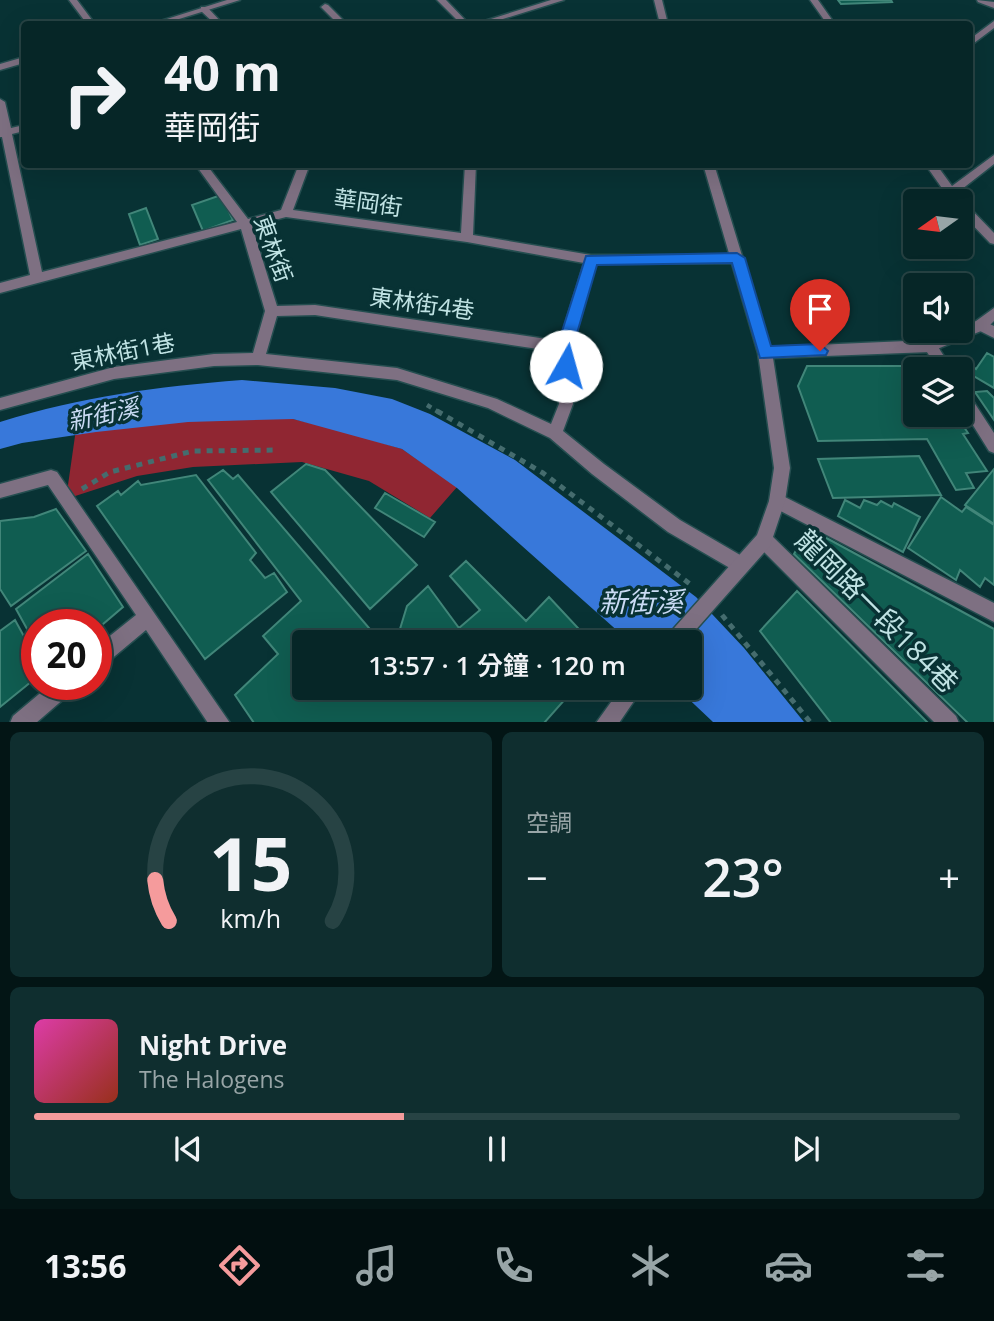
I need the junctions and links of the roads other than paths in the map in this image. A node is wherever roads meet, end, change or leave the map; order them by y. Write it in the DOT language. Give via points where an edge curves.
graph roads {
  1 [pos="73,0"];
  2 [pos="236,0"];
  3 [pos="441,0"];
  4 [pos="559,0"];
  5 [pos="658,0"];
  6 [pos="814,0"];
  7 [pos="981,0"];
  8 [pos="543,2"];
  9 [pos="994,5"];
  10 [pos="325,7"];
  11 [pos="204,9"];
  12 [pos="89,21"];
  13 [pos="165,21"];
  14 [pos="216,21"];
  15 [pos="340,21"];
  16 [pos="463,21"];
  17 [pos="488,21"];
  18 [pos="663,21"];
  19 [pos="829,21"];
  20 [pos="994,24"];
  21 [pos="973,41"];
  22 [pos="21,62"];
  23 [pos="0,67"];
  24 [pos="0,102"];
  25 [pos="21,129"];
  26 [pos="4,134"];
  27 [pos="994,158"];
  28 [pos="203,168"];
  29 [pos="303,168"];
  30 [pos="471,168"];
  31 [pos="709,168"];
  32 [pos="933,168"];
  33 [pos="947,189"];
  34 [pos="961,189"];
  35 [pos="286,213"];
  36 [pos="973,218"];
  37 [pos="246,225"];
  38 [pos="467,238"];
  39 [pos="994,240"];
  40 [pos="737,258"];
  41 [pos="591,260"];
  42 [pos="37,279"];
  43 [pos="0,288"];
  44 [pos="272,311"];
  45 [pos="994,313"];
  46 [pos="981,326"];
  47 [pos="994,333"];
  48 [pos="930,346"];
  49 [pos="565,347"];
  50 [pos="765,353"];
  51 [pos="937,357"];
  52 [pos="258,359"];
  53 [pos="0,404"];
  54 [pos="973,413"];
  55 [pos="555,433"];
  56 [pos="994,446"];
  57 [pos="0,491"];
  58 [pos="777,501"];
  59 [pos="764,540"];
  60 [pos="741,565"];
  61 [pos="994,612"];
  62 [pos="148,617"];
  63 [pos="684,630"];
  64 [pos="112,646"];
  65 [pos="47,700"];
  66 [pos="624,700"];
  67 [pos="21,722"];
  68 [pos="219,722"];
  69 [pos="607,722"];
  70 [pos="948,722"];
  1 -- 12 [label="street"];
  2 -- 11 [label="street"];
  3 -- 16 [label="street"];
  4 -- 8 [label="street"];
  5 -- 18 [label="street"];
  6 -- 19 [label="street"];
  7 -- 9 [label="street"];
  8 -- 17 [label="street"];
  10 -- 15 [label="street"];
  11 -- 13 [label="street"];
  11 -- 14 [label="street"];
  20 -- 21 [label="street"];
  22 -- 23 [label="street"];
  24 -- 26 [label="street"];
  25 -- 26 [label="street"];
  26 -- 42 [label="street"];
  27 -- 34 [label="street"];
  28 -- 37 [label="street, 東林街"];
  29 -- 35 [label="street"];
  30 -- 38 [label="street"];
  31 -- 40 [label="street"];
  32 -- 33 [label="street"];
  35 -- 37 [label="street, 華岡街"];
  35 -- 38 [label="street, 華岡街"];
  36 -- 39 [label="street"];
  37 -- 42 [label="street, 華岡街"];
  37 -- 44 [label="street, 東林街"];
  38 -- 41 [label="street, 華岡街"];
  40 -- 41 [label="street, 華岡街"];
  40 -- 50 [label="street"];
  41 -- 49 [label="street"];
  42 -- 43 [label="street, 華岡街"];
  44 -- 49 [label="street, 東林街4巷" via="315,310"];
  44 -- 52 [label="street, 東林街"];
  45 -- 46 [label="street"];
  46 -- 47 [label="street"];
  46 -- 48 [label="street"];
  48 -- 50 [label="street"];
  48 -- 51 [label="street"];
  49 -- 55 [label="street" via="566,404"];
  50 -- 58 [label="street" via="782,468"];
  52 -- 53 [label="street, 東林街1巷" via="169,364 114,373"];
  52 -- 55 [label="street, 東林街1巷" via="397,374 492,403"];
  54 -- 56 [label="street"];
  55 -- 60 [label="street, 東林街1巷" via="674,526"];
  57 -- 62 [label="street" via="51,477"];
  58 -- 59 [label="street"];
  58 -- 61 [label="street"];
  59 -- 60 [label="street"];
  59 -- 70 [label="street, 龍岡路一段184巷"];
  60 -- 63 [label="street"];
  62 -- 64 [label="street"];
  62 -- 68 [label="street"];
  65 -- 67 [label="street"];
  66 -- 69 [label="street"];
}
